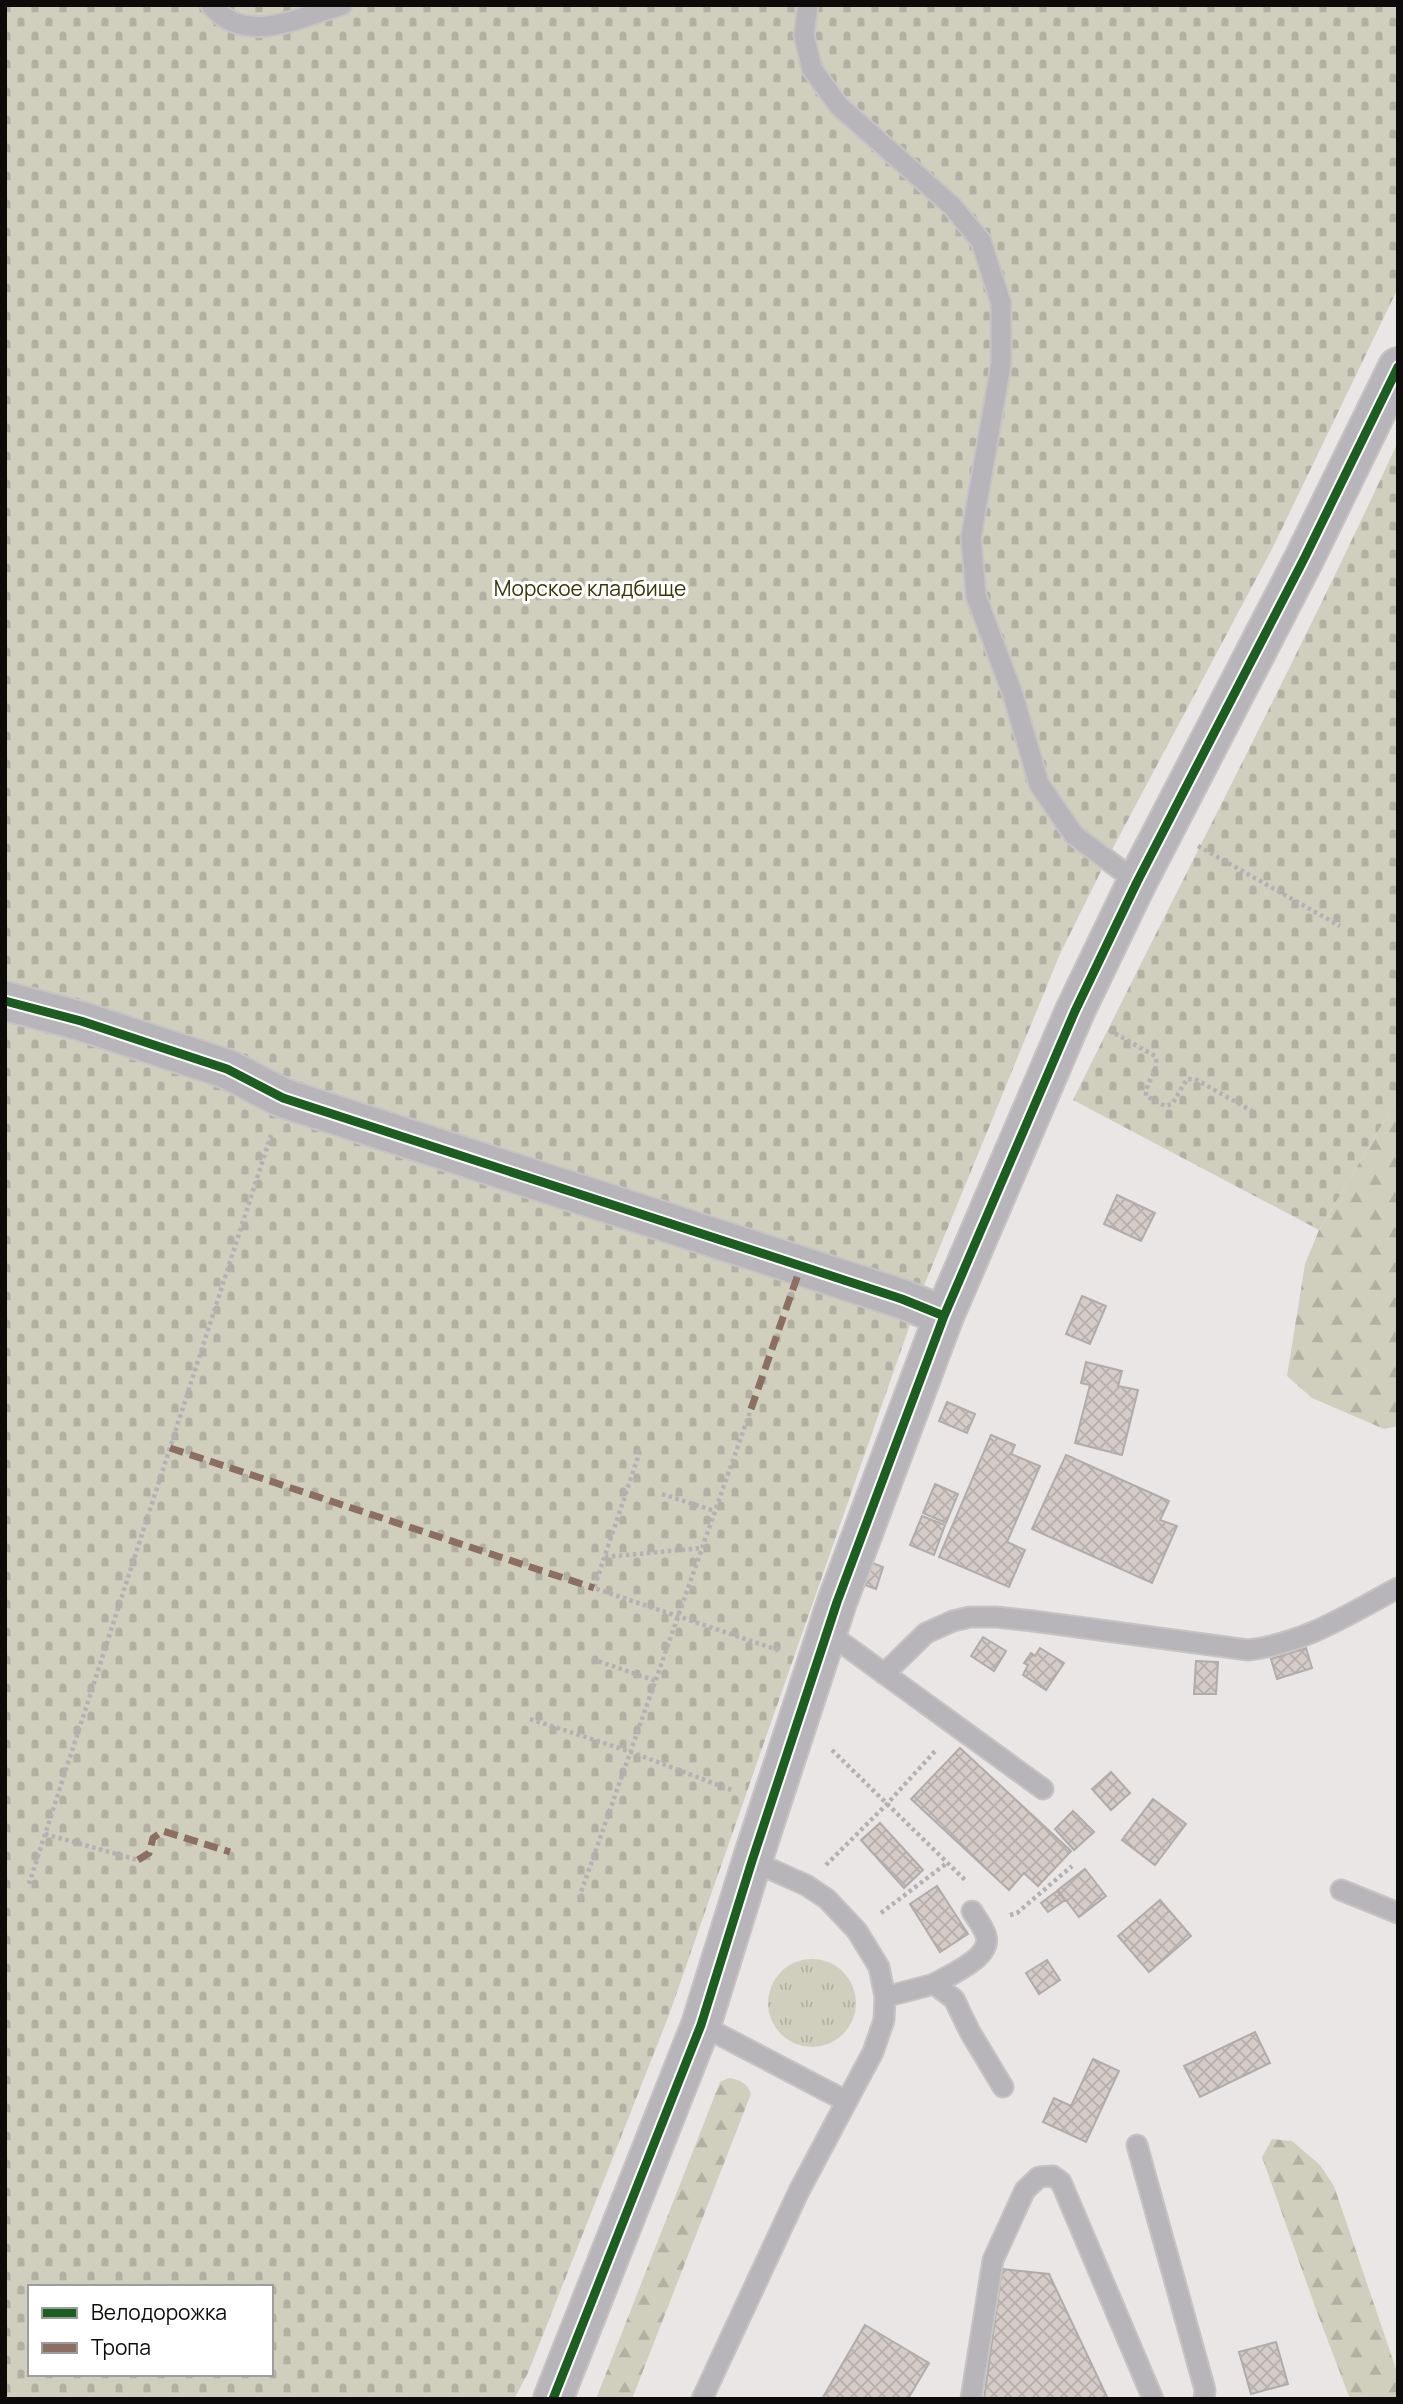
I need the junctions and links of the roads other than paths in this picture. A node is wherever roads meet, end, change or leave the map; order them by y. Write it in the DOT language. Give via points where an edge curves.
graph roads {
  1 [pos="211,5"];
  2 [pos="342,5"];
  3 [pos="808,5"];
  4 [pos="1398,367"];
  5 [pos="1137,882"];
  6 [pos="5,1001"];
  7 [pos="944,1316"];
  8 [pos="1398,1588"];
  9 [pos="822,1648"];
  10 [pos="884,1674"];
  11 [pos="1043,1789"];
  12 [pos="752,1861"];
  13 [pos="1341,1890"];
  14 [pos="972,1911"];
  15 [pos="1398,1913"];
  16 [pos="934,1984"];
  17 [pos="885,1997"];
  18 [pos="701,2025"];
  19 [pos="1003,2087"];
  20 [pos="846,2101"];
  21 [pos="1137,2144"];
  22 [pos="553,2399"];
  23 [pos="702,2399"];
  24 [pos="971,2399"];
  25 [pos="1153,2399"];
  26 [pos="1204,2399"];
  1 -- 2 [label="lane" via="241,26 267,28"];
  3 -- 5 [label="lane" via="804,34 812,69 839,106 952,206 981,241 1001,303 1001,364 971,537 976,596 1013,695 1039,784 1074,835"];
  4 -- 5 [label="street"];
  5 -- 7 [label="street" via="1075,1011"];
  6 -- 7 [label="street" via="227,1069 283,1098"];
  7 -- 9 [label="street"];
  8 -- 10 [label="lane" via="1301,1638 1248,1650 970,1617 926,1633"];
  9 -- 10 [label="lane"];
  9 -- 12 [label="street"];
  10 -- 11 [label="lane"];
  12 -- 17 [label="lane" via="827,1899 857,1931 879,1967"];
  12 -- 18 [label="street"];
  13 -- 15 [label="lane"];
  14 -- 16 [label="lane" via="986,1936 982,1953"];
  16 -- 17 [label="lane"];
  16 -- 19 [label="lane" via="954,1999"];
  17 -- 20 [label="lane" via="884,2020 873,2052"];
  18 -- 20 [label="lane"];
  18 -- 22 [label="street"];
  20 -- 23 [label="lane"];
  21 -- 26 [label="lane"];
  24 -- 25 [label="lane" via="993,2260 1025,2190 1039,2177 1053,2176 1061,2182"];
}
